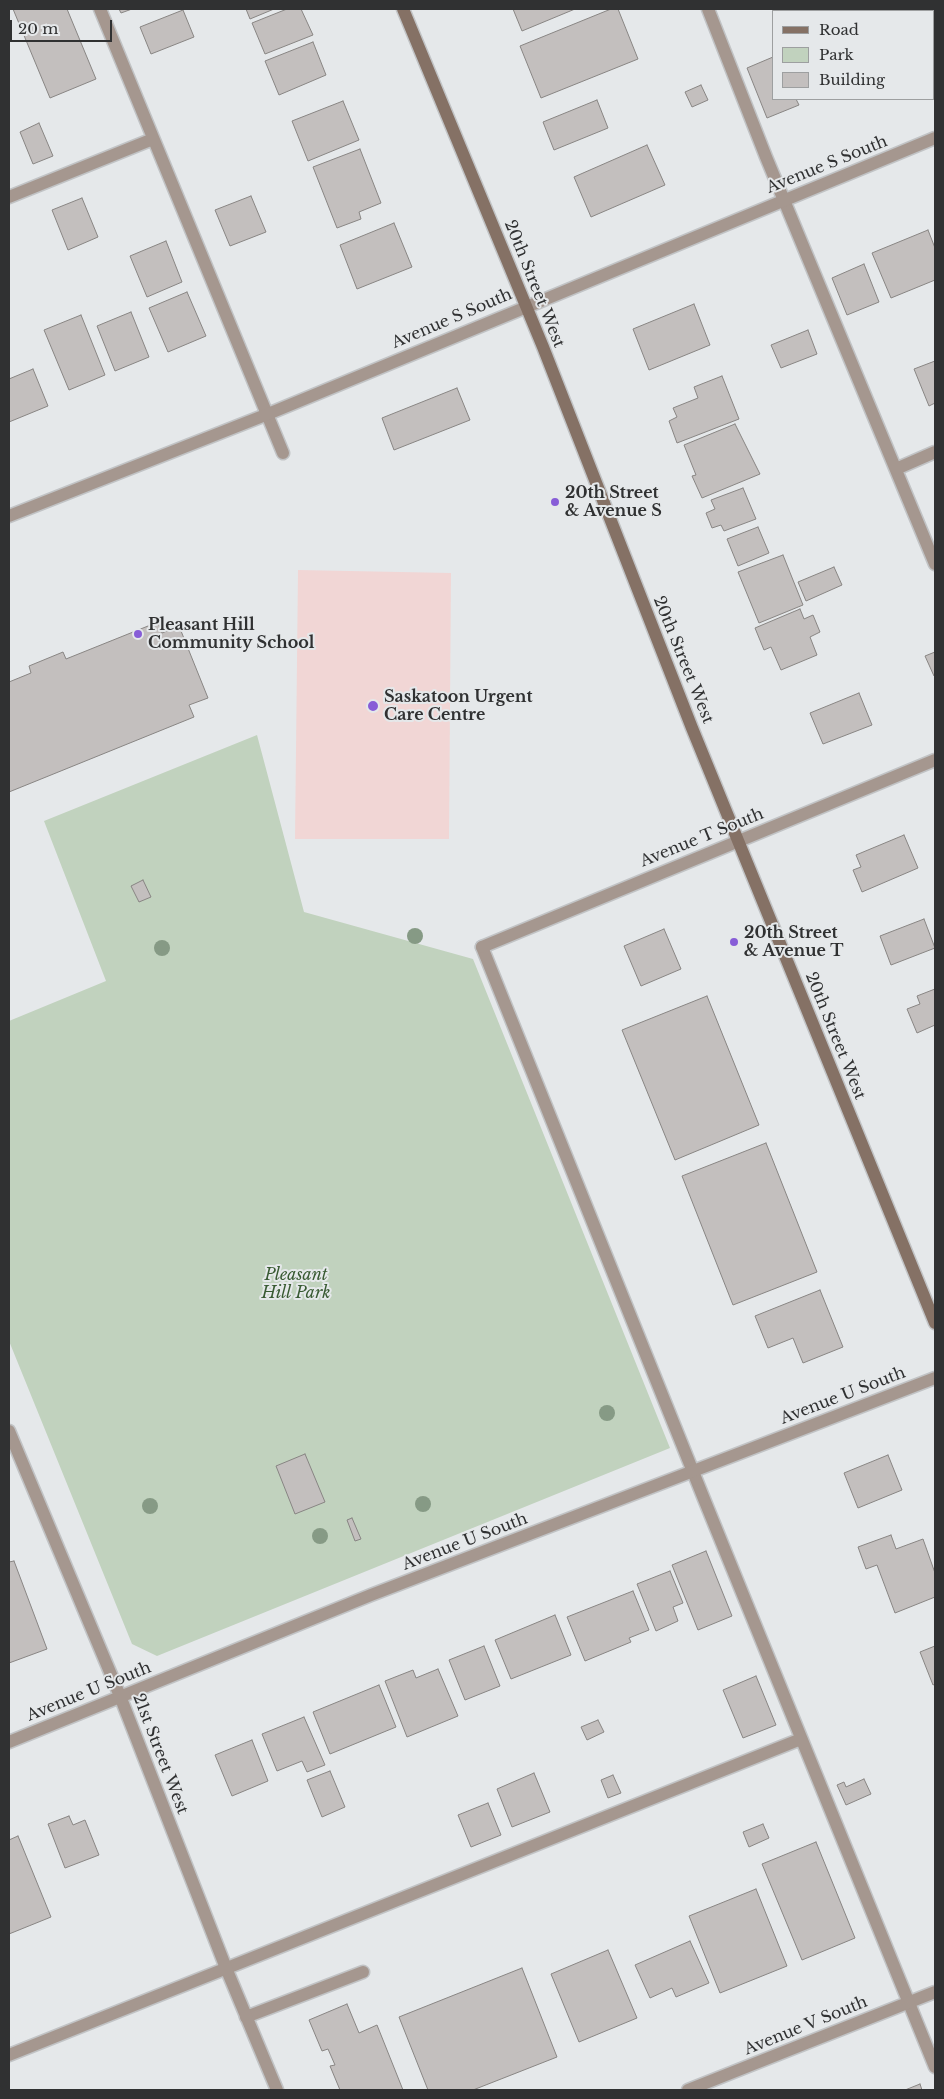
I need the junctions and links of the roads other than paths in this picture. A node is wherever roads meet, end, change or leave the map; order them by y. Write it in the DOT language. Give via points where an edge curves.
graph roads {
  1 [pos="100,9"];
  2 [pos="403,9"];
  3 [pos="708,9"];
  4 [pos="935,138"];
  5 [pos="153,139"];
  6 [pos="9,197"];
  7 [pos="784,199"];
  8 [pos="526,306"];
  9 [pos="268,414"];
  10 [pos="935,452"];
  11 [pos="283,453"];
  12 [pos="896,469"];
  13 [pos="9,516"];
  14 [pos="935,564"];
  15 [pos="935,760"];
  16 [pos="738,840"];
  17 [pos="935,1323"];
  18 [pos="935,1378"];
  19 [pos="9,1433"];
  20 [pos="692,1471"];
  21 [pos="120,1696"];
  22 [pos="801,1739"];
  23 [pos="9,1742"];
  24 [pos="226,1968"];
  25 [pos="363,1972"];
  26 [pos="935,1992"];
  27 [pos="910,2003"];
  28 [pos="246,2017"];
  29 [pos="9,2055"];
  30 [pos="935,2067"];
  31 [pos="277,2090"];
  32 [pos="688,2090"];
  1 -- 5 [label="street"];
  2 -- 8 [label="main road, 20th Street West"];
  3 -- 7 [label="street"];
  4 -- 7 [label="street, Avenue S South"];
  5 -- 6 [label="street"];
  5 -- 9 [label="street"];
  7 -- 8 [label="street, Avenue S South"];
  7 -- 12 [label="street"];
  8 -- 9 [label="street, Avenue S South"];
  8 -- 16 [label="main road, 20th Street West"];
  9 -- 11 [label="street"];
  9 -- 13 [label="street, Avenue S South"];
  10 -- 12 [label="street"];
  12 -- 14 [label="street"];
  15 -- 16 [label="street, Avenue T South"];
  16 -- 17 [label="main road, 20th Street West"];
  16 -- 20 [label="street, Avenue T South" via="482,947"];
  18 -- 20 [label="street, Avenue U South"];
  19 -- 21 [label="street, 21st Street West"];
  20 -- 21 [label="street, Avenue U South"];
  20 -- 22 [label="street"];
  21 -- 23 [label="street, Avenue U South"];
  21 -- 24 [label="street, 21st Street West"];
  22 -- 24 [label="street"];
  22 -- 27 [label="street"];
  24 -- 28 [label="street, 21st Street West"];
  24 -- 29 [label="street"];
  25 -- 28 [label="street"];
  26 -- 27 [label="street, Avenue V South"];
  27 -- 30 [label="street"];
  27 -- 32 [label="street, Avenue V South"];
  28 -- 31 [label="street, 21st Street West"];
}
